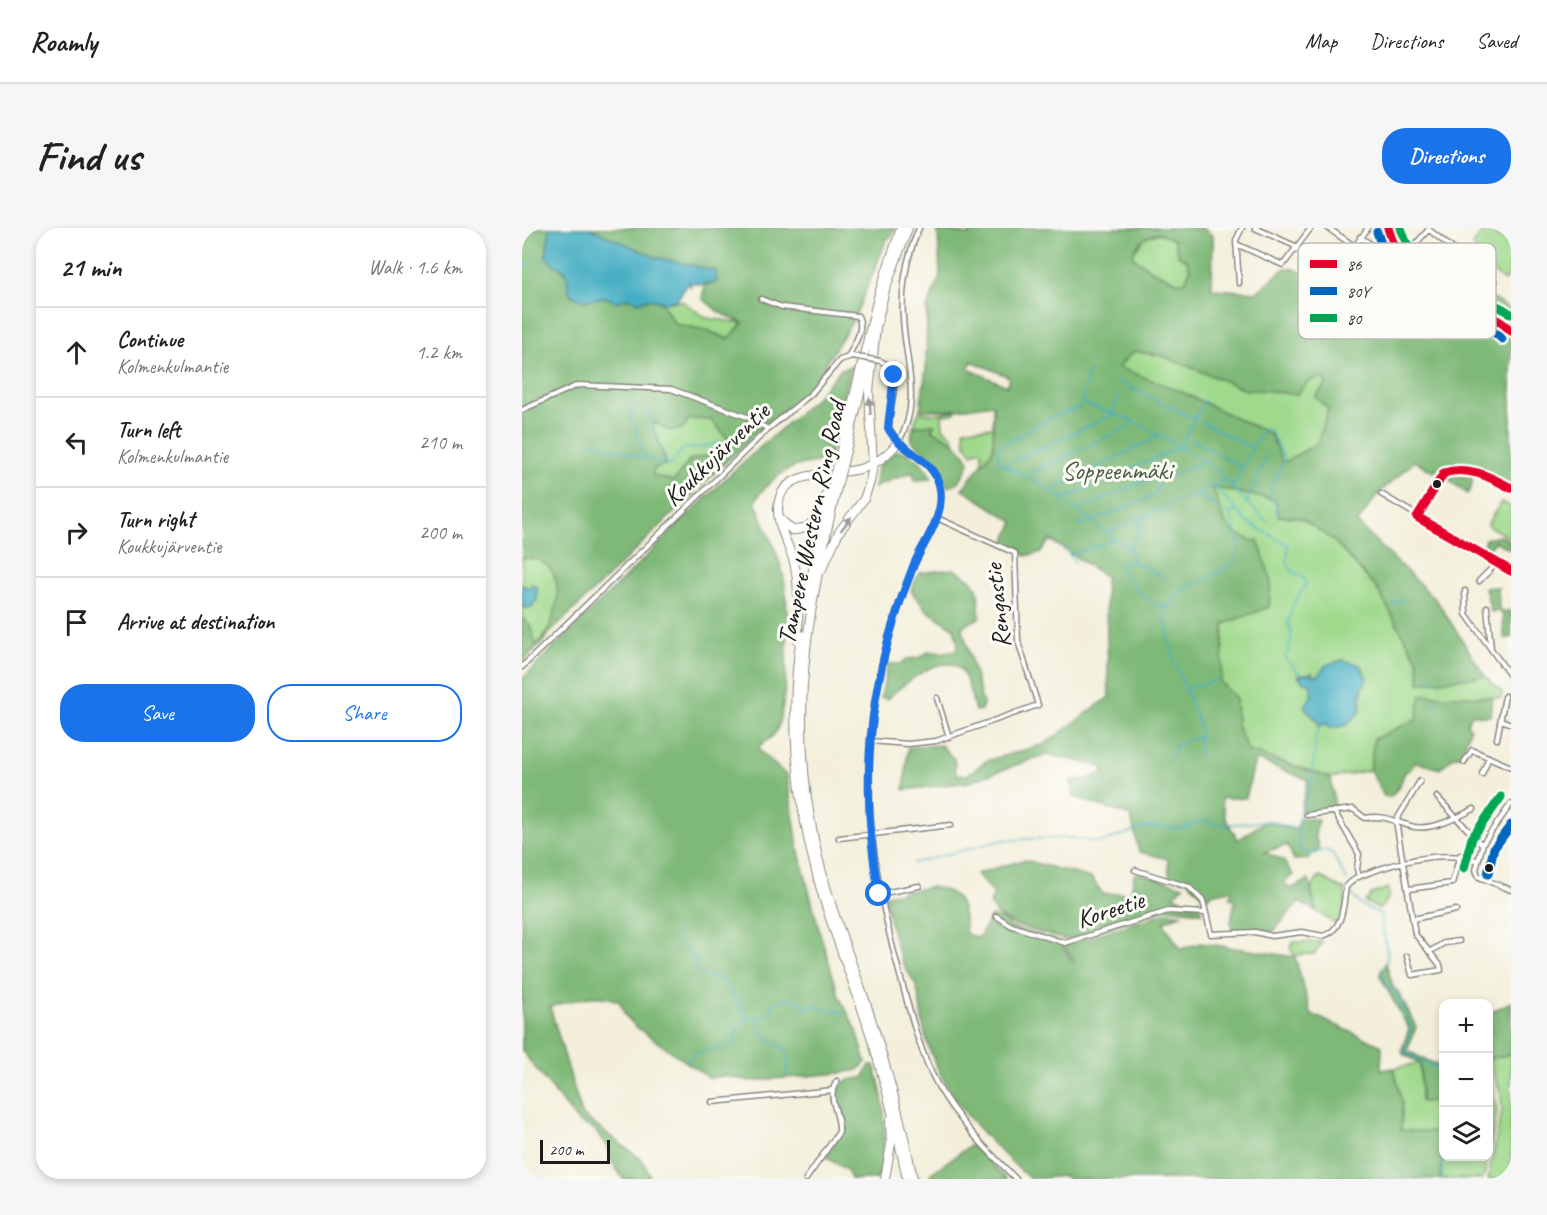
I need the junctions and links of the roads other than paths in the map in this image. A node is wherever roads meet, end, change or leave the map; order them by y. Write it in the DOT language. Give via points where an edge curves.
graph roads {
  1 [pos="901,228"];
  2 [pos="908,228"];
  3 [pos="919,228"];
  4 [pos="1242,228"];
  5 [pos="1255,228"];
  6 [pos="1311,228"];
  7 [pos="1328,228"];
  8 [pos="1368,228"];
  9 [pos="1388,228"];
  10 [pos="1429,229"];
  11 [pos="1360,237"];
  12 [pos="1300,243"];
  13 [pos="1350,243"];
  14 [pos="1356,243"];
  15 [pos="1369,243"];
  16 [pos="1393,243"];
  17 [pos="1416,243"];
  18 [pos="1446,243"];
  19 [pos="1236,244"];
  20 [pos="1297,248"];
  21 [pos="1239,283"];
  22 [pos="761,299"];
  23 [pos="1496,318"];
  24 [pos="876,327"];
  25 [pos="1511,331"];
  26 [pos="850,356"];
  27 [pos="522,410"];
  28 [pos="768,429"];
  29 [pos="899,441"];
  30 [pos="873,465"];
  31 [pos="840,467"];
  32 [pos="835,479"];
  33 [pos="1511,488"];
  34 [pos="1381,494"];
  35 [pos="1417,517"];
  36 [pos="779,518"];
  37 [pos="938,518"];
  38 [pos="1497,563"];
  39 [pos="1511,571"];
  40 [pos="1479,581"];
  41 [pos="1465,591"];
  42 [pos="812,596"];
  43 [pos="1487,607"];
  44 [pos="1491,650"];
  45 [pos="798,653"];
  46 [pos="522,667"];
  47 [pos="1511,676"];
  48 [pos="1505,696"];
  49 [pos="936,698"];
  50 [pos="1501,720"];
  51 [pos="1511,723"];
  52 [pos="949,737"];
  53 [pos="1497,739"];
  54 [pos="870,741"];
  55 [pos="1489,757"];
  56 [pos="1464,762"];
  57 [pos="1511,767"];
  58 [pos="1482,774"];
  59 [pos="1420,781"];
  60 [pos="1437,797"];
  61 [pos="1511,804"];
  62 [pos="1474,809"];
  63 [pos="1334,811"];
  64 [pos="1307,815"];
  65 [pos="1455,818"];
  66 [pos="1396,821"];
  67 [pos="951,825"];
  68 [pos="871,833"];
  69 [pos="839,838"];
  70 [pos="1482,845"];
  71 [pos="1460,855"];
  72 [pos="1477,860"];
  73 [pos="1404,864"];
  74 [pos="1135,870"];
  75 [pos="1359,876"];
  76 [pos="919,886"];
  77 [pos="1409,889"];
  78 [pos="1511,890"];
  79 [pos="879,894"];
  80 [pos="1456,910"];
  81 [pos="1205,913"];
  82 [pos="996,916"];
  83 [pos="1413,919"];
  84 [pos="1459,941"];
  85 [pos="1429,952"];
  86 [pos="1407,956"];
  87 [pos="837,1081"];
  88 [pos="832,1090"];
  89 [pos="889,1098"];
  90 [pos="712,1102"];
  91 [pos="906,1145"];
  92 [pos="807,1179"];
  93 [pos="885,1179"];
  94 [pos="907,1179"];
  95 [pos="913,1179"];
  96 [pos="919,1179"];
  97 [pos="1017,1179"];
  1 -- 31 [label="highway, Tampere Western Ring Road" via="877,302"];
  2 -- 24 [label="highway, Tampere Western Ring Road"];
  3 -- 29 [label="street" via="904,281 903,324 911,402"];
  4 -- 19 [label="street"];
  5 -- 20 [label="street"];
  6 -- 12 [label="street"];
  7 -- 13 [label="street"];
  8 -- 11 [label="street"];
  9 -- 16 [label="main road"];
  10 -- 17 [label="street"];
  10 -- 18 [label="street"];
  11 -- 14 [label="street"];
  11 -- 15 [label="street"];
  19 -- 20 [label="street" via="1285,264"];
  19 -- 21 [label="street"];
  22 -- 26 [label="street" via="782,307 858,316 860,332"];
  23 -- 25 [label="main road"];
  30 -- 24 [label="highway, one-way" via="869,392"];
  24 -- 31 [label="highway, Tampere Western Ring Road"];
  26 -- 28 [label="street, Koukkujärventie" via="840,360 811,394"];
  26 -- 29 [label="street, bridge" via="880,361 894,375 888,424"];
  27 -- 28 [label="street" via="584,384 671,389 747,417"];
  28 -- 46 [label="street, Koukkujärventie"];
  29 -- 30 [label="highway"];
  29 -- 37 [label="street" via="928,464 937,478 941,499"];
  30 -- 36 [label="highway" via="795,480 780,496"];
  42 -- 30 [label="highway, one-way" via="831,546 866,495"];
  31 -- 32 [label="highway, Tampere Western Ring Road, bridge"];
  32 -- 36 [label="highway" via="806,528 792,530"];
  32 -- 42 [label="highway, Tampere Western Ring Road"];
  32 -- 45 [label="highway, Tampere Western Ring Road" via="807,591"];
  33 -- 35 [label="street" via="1474,472 1449,471"];
  34 -- 35 [label="street"];
  35 -- 38 [label="street"];
  36 -- 45 [label="highway" via="797,581"];
  37 -- 52 [label="street, Rengastie" via="1015,553 1019,647 1038,702 1034,708"];
  37 -- 54 [label="street" via="914,565 893,625 879,678"];
  38 -- 39 [label="street"];
  38 -- 40 [label="street"];
  41 -- 44 [label="street" via="1466,614"];
  42 -- 91 [label="highway, Tampere Western Ring Road" via="802,686 802,742 809,812 822,875 879,1044"];
  43 -- 44 [label="street"];
  44 -- 47 [label="street"];
  45 -- 89 [label="highway, Tampere Western Ring Road" via="796,743 809,841 827,911"];
  48 -- 50 [label="street"];
  49 -- 52 [label="street"];
  50 -- 51 [label="street"];
  50 -- 53 [label="street"];
  52 -- 54 [label="street, Rengastie" via="915,744"];
  54 -- 68 [label="street"];
  55 -- 56 [label="street" via="1471,750"];
  55 -- 57 [label="street"];
  55 -- 58 [label="street"];
  59 -- 66 [label="street"];
  60 -- 65 [label="street"];
  61 -- 70 [label="street"];
  62 -- 65 [label="street"];
  63 -- 64 [label="street"];
  63 -- 66 [label="street" via="1353,809 1365,818 1379,816"];
  63 -- 75 [label="street" via="1359,854"];
  65 -- 66 [label="street" via="1420,827"];
  65 -- 70 [label="street"];
  66 -- 73 [label="street"];
  67 -- 68 [label="street"];
  68 -- 69 [label="street"];
  68 -- 79 [label="street"];
  70 -- 72 [label="street"];
  71 -- 72 [label="street"];
  71 -- 73 [label="street" via="1434,856"];
  71 -- 77 [label="street" via="1452,882"];
  72 -- 78 [label="street" via="1479,876"];
  73 -- 75 [label="street"];
  73 -- 77 [label="street"];
  74 -- 81 [label="street" via="1186,885 1201,897"];
  75 -- 81 [label="street" via="1346,887 1344,912 1334,929 1323,936 1211,934"];
  76 -- 79 [label="street"];
  77 -- 83 [label="street"];
  79 -- 97 [label="street" via="920,1044 938,1085 957,1116"];
  80 -- 83 [label="street"];
  81 -- 82 [label="street, Koreetie" via="1168,911 1065,943 1012,926"];
  83 -- 85 [label="street" via="1417,938"];
  84 -- 85 [label="street" via="1444,943"];
  85 -- 86 [label="street" via="1441,966 1440,972 1412,975"];
  87 -- 88 [label="street"];
  88 -- 90 [label="street"];
  88 -- 92 [label="street" via="839,1132"];
  89 -- 93 [label="highway" via="891,1144"];
  89 -- 94 [label="highway, Tampere Western Ring Road"];
  91 -- 95 [label="highway, Tampere Western Ring Road"];
  91 -- 96 [label="highway"];
}
